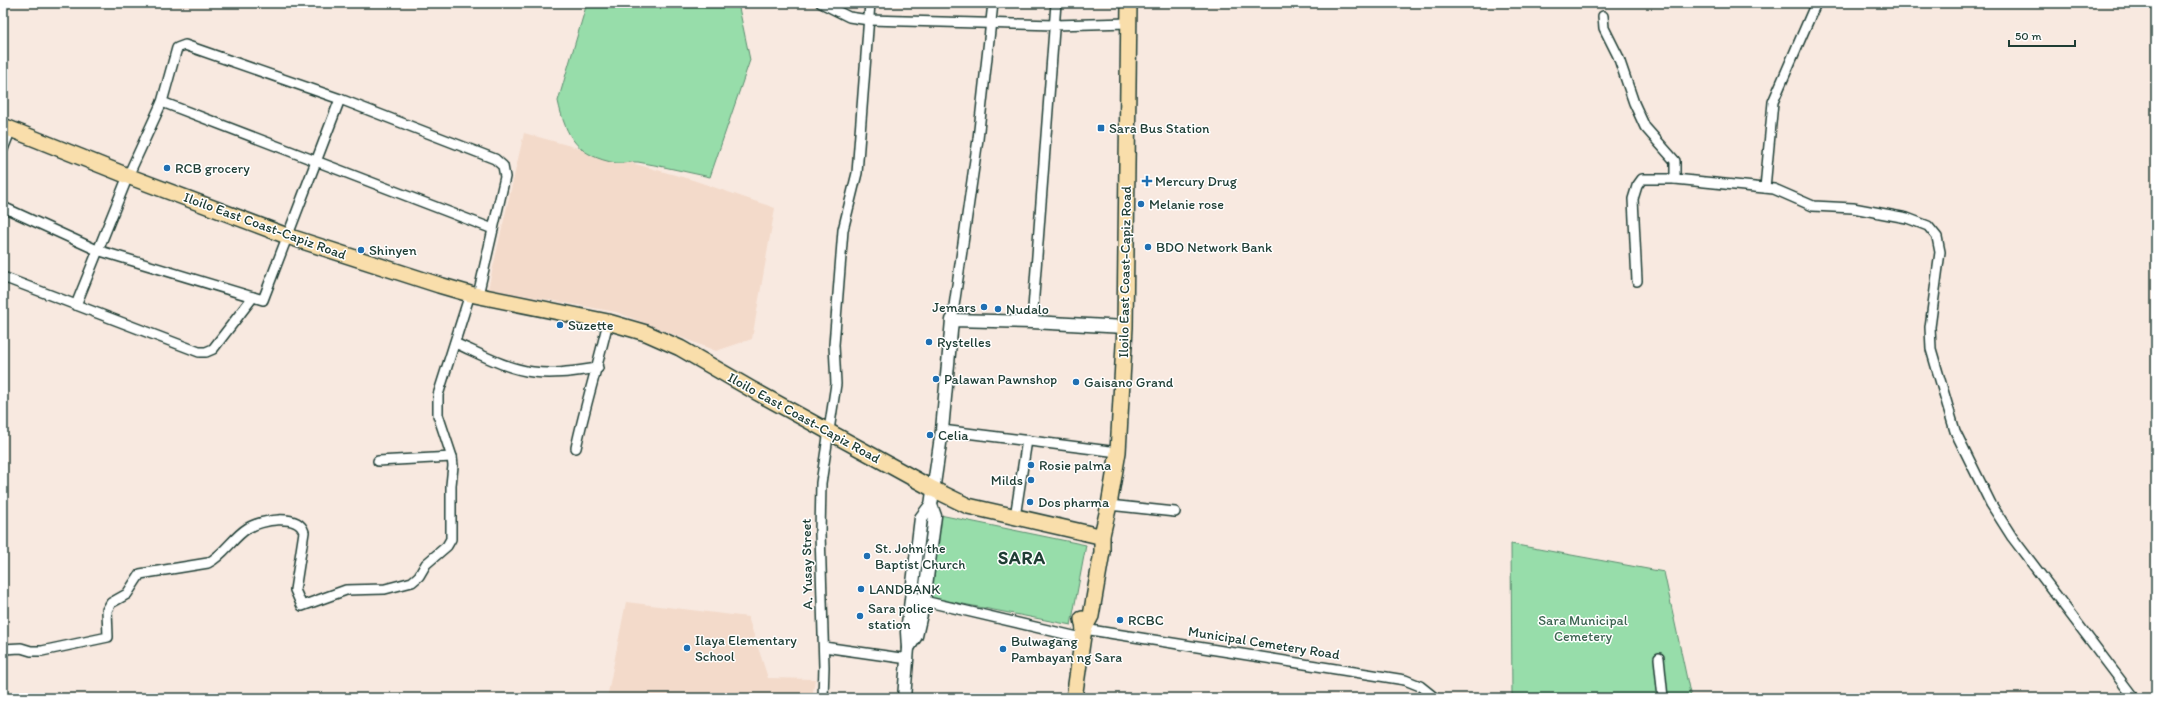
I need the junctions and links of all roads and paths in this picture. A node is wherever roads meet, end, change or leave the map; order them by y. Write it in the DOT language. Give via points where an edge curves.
graph roads {
  1 [pos="821,3"];
  2 [pos="870,3"];
  3 [pos="993,3"];
  4 [pos="1056,3"];
  5 [pos="1129,3"];
  6 [pos="1816,3"];
  7 [pos="1603,16"];
  8 [pos="869,20"];
  9 [pos="1129,23"];
  10 [pos="990,24"];
  11 [pos="1054,25"];
  12 [pos="340,98"];
  13 [pos="162,102"];
  14 [pos="7,127"];
  15 [pos="3,149"];
  16 [pos="317,161"];
  17 [pos="128,176"];
  18 [pos="1675,179"];
  19 [pos="1765,188"];
  20 [pos="3,207"];
  21 [pos="493,229"];
  22 [pos="287,236"];
  23 [pos="97,250"];
  24 [pos="3,277"];
  25 [pos="1637,281"];
  26 [pos="474,295"];
  27 [pos="253,297"];
  28 [pos="76,305"];
  29 [pos="952,320"];
  30 [pos="608,322"];
  31 [pos="1032,322"];
  32 [pos="1125,328"];
  33 [pos="455,343"];
  34 [pos="598,368"];
  35 [pos="942,430"];
  36 [pos="828,431"];
  37 [pos="1026,440"];
  38 [pos="576,448"];
  39 [pos="1118,452"];
  40 [pos="452,457"];
  41 [pos="378,461"];
  42 [pos="933,489"];
  43 [pos="931,505"];
  44 [pos="1109,505"];
  45 [pos="1175,512"];
  46 [pos="1015,517"];
  47 [pos="1098,535"];
  48 [pos="912,596"];
  49 [pos="924,601"];
  50 [pos="1083,634"];
  51 [pos="824,647"];
  52 [pos="3,649"];
  53 [pos="908,654"];
  54 [pos="1659,658"];
  55 [pos="823,698"];
  56 [pos="904,698"];
  57 [pos="1074,698"];
  58 [pos="1435,698"];
  59 [pos="1663,698"];
  60 [pos="2134,698"];
  1 -- 8 [label="street" via="849,17"];
  2 -- 8 [label="street, A. Yusay Street"];
  3 -- 10 [label="street"];
  4 -- 11 [label="street"];
  5 -- 9 [label="main road, Iloilo East Coast-Capiz Road"];
  6 -- 19 [label="street" via="1773,102"];
  7 -- 18 [label="street" via="1604,28 1618,56 1645,127 1675,161"];
  8 -- 10 [label="street"];
  8 -- 36 [label="street, A. Yusay Street" via="857,173 843,230 834,345 836,384"];
  9 -- 11 [label="street"];
  9 -- 32 [label="main road, Iloilo East Coast-Capiz Road"];
  10 -- 11 [label="street"];
  10 -- 29 [label="street" via="978,139"];
  11 -- 31 [label="street"];
  12 -- 13 [label="street" via="185,45 177,48"];
  12 -- 16 [label="street"];
  12 -- 21 [label="street" via="495,159 503,166 505,177"];
  13 -- 16 [label="street"];
  13 -- 17 [label="street"];
  14 -- 15 [label="street"];
  14 -- 17 [label="main road, Iloilo East Coast-Capiz Road"];
  16 -- 21 [label="street"];
  16 -- 22 [label="street"];
  17 -- 22 [label="main road, Iloilo East Coast-Capiz Road"];
  17 -- 23 [label="street"];
  18 -- 19 [label="street"];
  18 -- 25 [label="street" via="1642,179 1637,186 1633,199"];
  19 -- 60 [label="street" via="1774,189 1813,206 1852,208 1907,218 1928,226 1937,237 1940,252 1930,327 1931,349 1954,431 1991,504 2012,537"];
  20 -- 23 [label="street"];
  21 -- 26 [label="street"];
  22 -- 26 [label="main road, Iloilo East Coast-Capiz Road"];
  22 -- 27 [label="street" via="263,300"];
  23 -- 27 [label="street"];
  23 -- 28 [label="street"];
  24 -- 28 [label="street"];
  26 -- 30 [label="main road, Iloilo East Coast-Capiz Road"];
  26 -- 33 [label="street"];
  27 -- 28 [label="street" via="213,349 206,352 199,352"];
  29 -- 31 [label="street"];
  29 -- 35 [label="street"];
  30 -- 34 [label="street"];
  30 -- 36 [label="main road, Iloilo East Coast-Capiz Road" via="646,333 680,348"];
  31 -- 32 [label="street"];
  32 -- 39 [label="main road, Iloilo East Coast-Capiz Road"];
  33 -- 34 [label="street" via="507,365 532,372 555,373"];
  33 -- 40 [label="street" via="438,395 438,415"];
  34 -- 38 [label="street" via="583,414"];
  35 -- 37 [label="street"];
  35 -- 42 [label="street"];
  36 -- 42 [label="main road, Iloilo East Coast-Capiz Road"];
  36 -- 51 [label="street, A. Yusay Street" via="820,533"];
  37 -- 39 [label="street"];
  37 -- 46 [label="street"];
  39 -- 44 [label="main road, Iloilo East Coast-Capiz Road"];
  40 -- 41 [label="street"];
  40 -- 52 [label="street" via="451,539 412,582 385,589 346,590 302,606 295,590 303,528 291,519 266,522 248,528 216,560 140,574 127,594 111,604 108,610 108,637 42,651"];
  42 -- 43 [label="street"];
  42 -- 46 [label="main road, Iloilo East Coast-Capiz Road" via="968,506"];
  43 -- 48 [label="street" via="921,518"];
  43 -- 49 [label="street" via="935,516"];
  44 -- 45 [label="street"];
  44 -- 47 [label="main road, Iloilo East Coast-Capiz Road"];
  46 -- 47 [label="main road, Iloilo East Coast-Capiz Road"];
  47 -- 50 [label="main road" via="1102,552 1091,616"];
  48 -- 49 [label="street, Municipal Cemetery Road"];
  48 -- 53 [label="street" via="907,632"];
  49 -- 50 [label="street, Municipal Cemetery Road"];
  49 -- 53 [label="street" via="916,636"];
  50 -- 57 [label="main road"];
  50 -- 58 [label="street, Municipal Cemetery Road" via="1405,680 1420,686"];
  51 -- 53 [label="street"];
  51 -- 55 [label="street, A. Yusay Street"];
  53 -- 56 [label="street"];
  54 -- 59 [label="street"];
}
